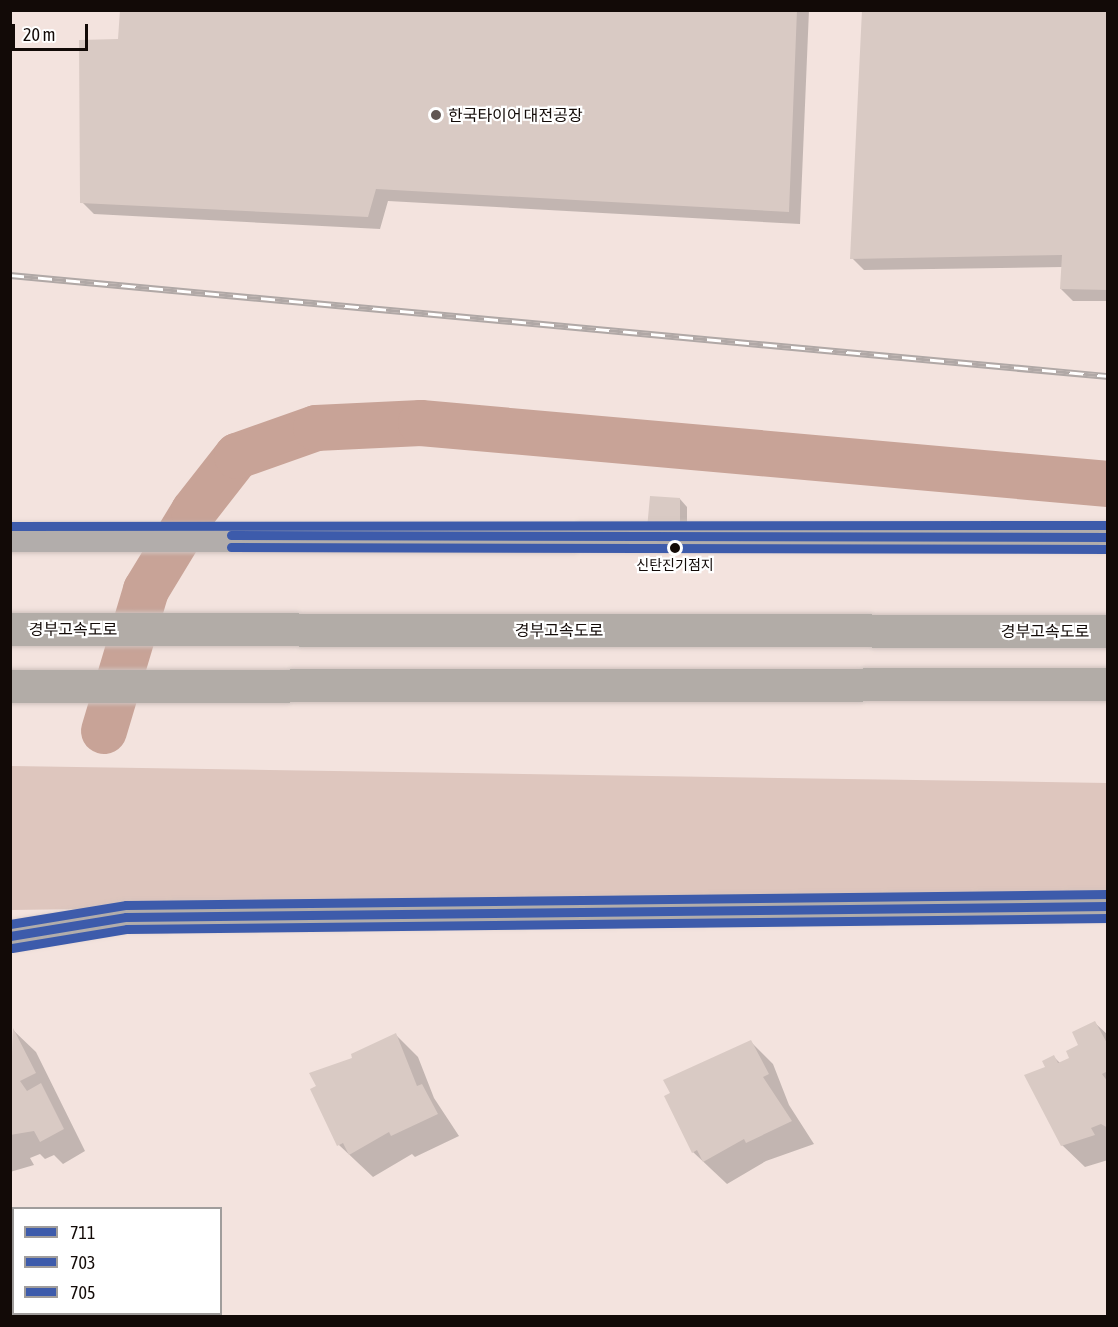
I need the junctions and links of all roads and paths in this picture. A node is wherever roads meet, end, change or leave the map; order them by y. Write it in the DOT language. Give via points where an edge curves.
graph roads {
  1 [pos="1107,537"];
  2 [pos="10,538"];
  3 [pos="10,629"];
  4 [pos="1107,631"];
  5 [pos="1107,684"];
  6 [pos="10,686"];
  7 [pos="1107,906"];
  8 [pos="10,936"];
  1 -- 2 [label="street"];
  3 -- 4 [label="highway, 경부고속도로"];
  5 -- 6 [label="highway"];
  7 -- 8 [label="street" via="126,917"];
}
